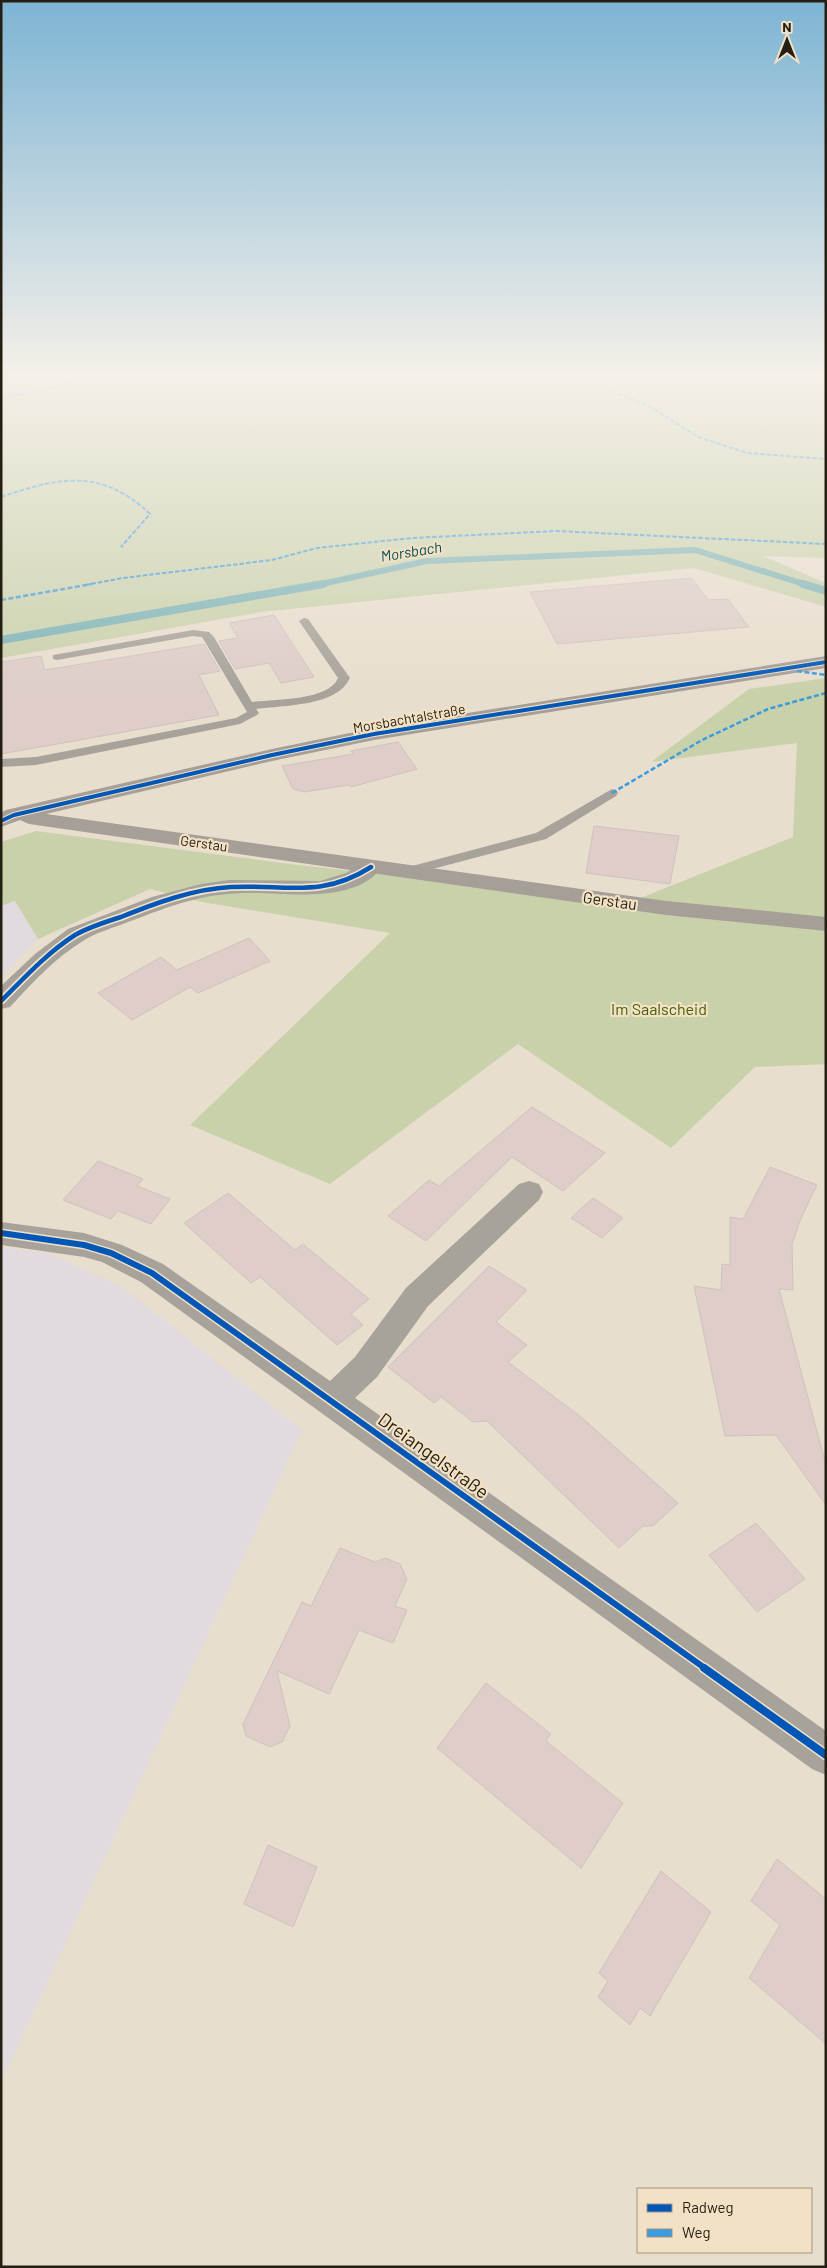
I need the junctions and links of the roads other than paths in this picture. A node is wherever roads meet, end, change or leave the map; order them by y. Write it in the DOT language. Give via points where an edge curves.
graph roads {
  1 [pos="304,621"];
  2 [pos="57,657"];
  3 [pos="826,662"];
  4 [pos="249,706"];
  5 [pos="1,763"];
  6 [pos="612,792"];
  7 [pos="6,817"];
  8 [pos="371,867"];
  9 [pos="406,872"];
  10 [pos="820,923"];
  11 [pos="1,1002"];
  12 [pos="529,1192"];
  13 [pos="1,1233"];
  14 [pos="332,1400"];
  15 [pos="826,1755"];
  1 -- 4 [label="lane" via="344,678 342,685 331,693 318,696"];
  2 -- 4 [label="lane" via="193,633 204,634"];
  3 -- 7 [label="main road, Morsbachtalstraße" via="374,734"];
  4 -- 5 [label="lane" via="253,713 240,721 36,761"];
  6 -- 9 [label="lane, Gerstau" via="541,836"];
  7 -- 8 [label="main road, Gerstau"];
  8 -- 9 [label="main road, Gerstau"];
  8 -- 11 [label="street" via="340,886 212,889 175,897 133,912 73,937 40,962"];
  9 -- 10 [label="main road, Gerstau" via="666,908"];
  12 -- 14 [label="street" via="417,1297 366,1367"];
  13 -- 14 [label="street, Dreiangelstraße" via="59,1239 111,1253 152,1273"];
  14 -- 15 [label="street, Dreiangelstraße"];
}
